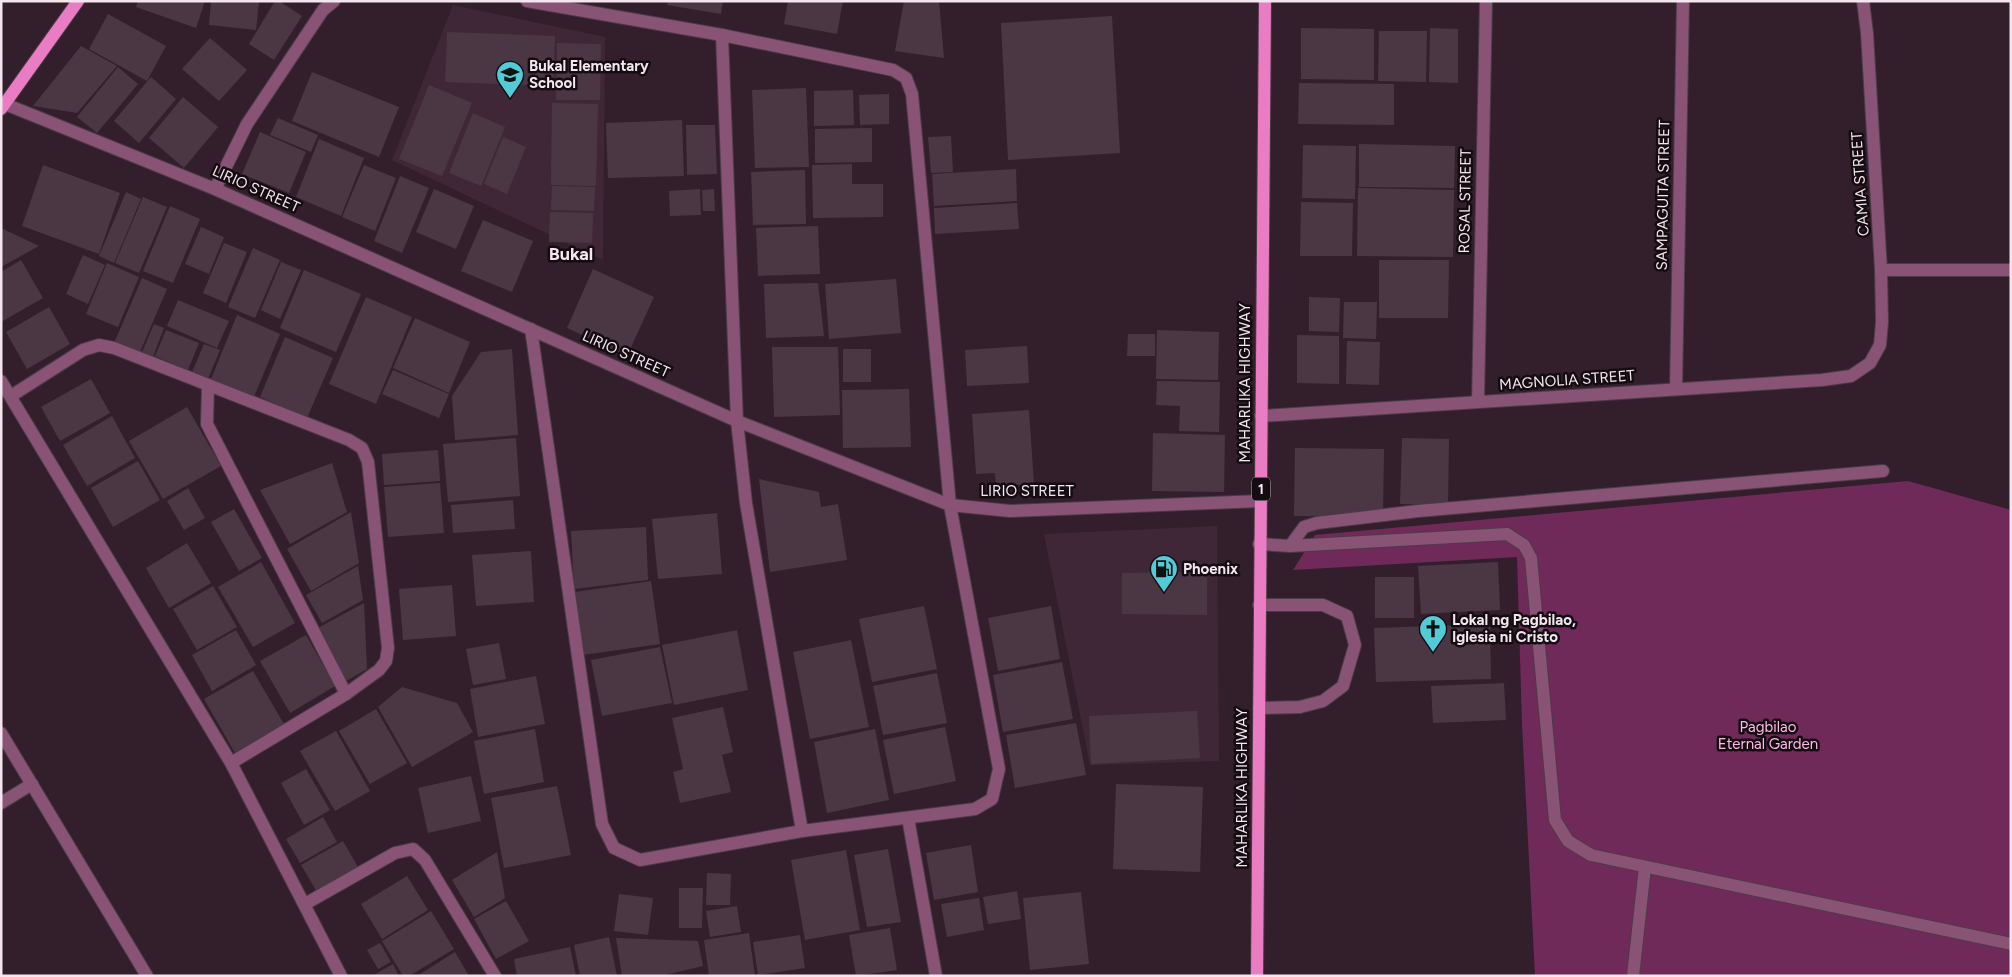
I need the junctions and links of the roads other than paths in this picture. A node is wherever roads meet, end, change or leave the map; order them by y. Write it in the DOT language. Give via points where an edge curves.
graph roads {
  1 [pos="78,1"];
  2 [pos="334,1"];
  3 [pos="527,1"];
  4 [pos="1265,1"];
  5 [pos="1486,1"];
  6 [pos="1683,1"];
  7 [pos="1863,1"];
  8 [pos="722,35"];
  9 [pos="3,106"];
  10 [pos="215,188"];
  11 [pos="1881,270"];
  12 [pos="2011,270"];
  13 [pos="531,330"];
  14 [pos="1870,363"];
  15 [pos="1,382"];
  16 [pos="208,385"];
  17 [pos="1676,389"];
  18 [pos="10,396"];
  19 [pos="1478,401"];
  20 [pos="1261,416"];
  21 [pos="737,421"];
  22 [pos="1884,472"];
  23 [pos="1261,501"];
  24 [pos="950,506"];
  25 [pos="1259,544"];
  26 [pos="1290,546"];
  27 [pos="1259,605"];
  28 [pos="346,694"];
  29 [pos="1258,708"];
  30 [pos="1,733"];
  31 [pos="231,763"];
  32 [pos="32,784"];
  33 [pos="1,803"];
  34 [pos="908,818"];
  35 [pos="802,832"];
  36 [pos="1645,867"];
  37 [pos="305,904"];
  38 [pos="2011,944"];
  39 [pos="147,976"];
  40 [pos="341,976"];
  41 [pos="495,976"];
  42 [pos="936,976"];
  43 [pos="1257,976"];
  44 [pos="1633,976"];
  1 -- 9 [label="main road"];
  2 -- 10 [label="street" via="323,10 247,124"];
  3 -- 8 [label="street"];
  4 -- 20 [label="main road, MAHARLIKA HIGHWAY / 1"];
  5 -- 19 [label="street, ROSAL STREET"];
  6 -- 17 [label="street, SAMPAGUITA STREET"];
  7 -- 11 [label="street, CAMIA STREET"];
  8 -- 21 [label="street"];
  8 -- 24 [label="street" via="893,70 906,78 912,94"];
  9 -- 10 [label="street, LIRIO STREET"];
  10 -- 13 [label="street, LIRIO STREET"];
  11 -- 12 [label="street"];
  11 -- 14 [label="street, CAMIA STREET" via="1880,345"];
  13 -- 21 [label="street, LIRIO STREET"];
  13 -- 35 [label="street" via="602,824 614,848 640,860"];
  14 -- 17 [label="street, MAGNOLIA STREET" via="1851,376 1822,380"];
  15 -- 18 [label="street"];
  16 -- 18 [label="street" via="99,345 83,350"];
  16 -- 28 [label="street" via="208,424"];
  16 -- 28 [label="street" via="362,448 368,462 388,648 386,661 379,670"];
  17 -- 19 [label="street, MAGNOLIA STREET"];
  18 -- 31 [label="street"];
  19 -- 20 [label="street, MAGNOLIA STREET"];
  20 -- 23 [label="main road, MAHARLIKA HIGHWAY / 1"];
  21 -- 24 [label="street, LIRIO STREET"];
  21 -- 35 [label="street" via="746,503"];
  22 -- 26 [label="street" via="1317,522 1304,527"];
  23 -- 24 [label="street, LIRIO STREET" via="1010,511"];
  23 -- 25 [label="main road, MAHARLIKA HIGHWAY / 1"];
  24 -- 34 [label="street" via="998,769 992,799 975,809"];
  25 -- 26 [label="street"];
  25 -- 27 [label="main road, MAHARLIKA HIGHWAY / 1"];
  26 -- 36 [label="street" via="1507,534 1524,545 1531,558 1555,820 1568,841 1591,855"];
  27 -- 29 [label="main road, MAHARLIKA HIGHWAY / 1"];
  27 -- 29 [label="street" via="1323,605 1347,616 1354,645 1343,686 1323,700 1300,707"];
  28 -- 31 [label="street"];
  29 -- 43 [label="main road, MAHARLIKA HIGHWAY / 1"];
  30 -- 32 [label="street"];
  31 -- 37 [label="street"];
  32 -- 33 [label="street"];
  32 -- 39 [label="street"];
  34 -- 35 [label="street"];
  34 -- 42 [label="street"];
  36 -- 38 [label="street"];
  36 -- 44 [label="street"];
  37 -- 40 [label="street"];
  37 -- 41 [label="street" via="395,853 413,849 425,860"];
}
